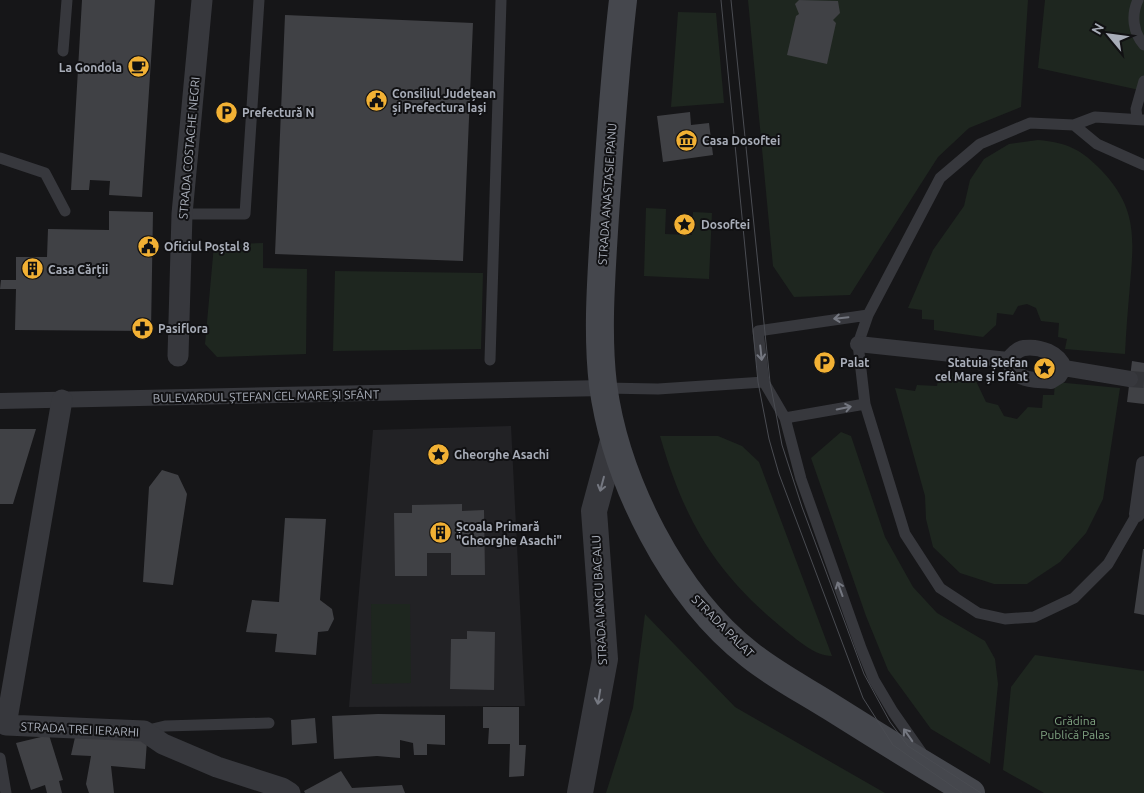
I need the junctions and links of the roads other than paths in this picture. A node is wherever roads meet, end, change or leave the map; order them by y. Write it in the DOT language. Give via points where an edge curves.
graph roads {
  1 [pos="67,0"];
  2 [pos="202,0"];
  3 [pos="259,0"];
  4 [pos="501,0"];
  5 [pos="623,0"];
  6 [pos="1138,0"];
  7 [pos="1144,45"];
  8 [pos="63,51"];
  9 [pos="1144,81"];
  10 [pos="1141,119"];
  11 [pos="1074,125"];
  12 [pos="0,158"];
  13 [pos="1144,165"];
  14 [pos="65,212"];
  15 [pos="182,214"];
  16 [pos="868,315"];
  17 [pos="858,344"];
  18 [pos="178,356"];
  19 [pos="490,360"];
  20 [pos="1008,360"];
  21 [pos="1064,368"];
  22 [pos="1130,379"];
  23 [pos="764,382"];
  24 [pos="604,388"];
  25 [pos="62,400"];
  26 [pos="0,401"];
  27 [pos="865,404"];
  28 [pos="785,418"];
  29 [pos="614,437"];
  30 [pos="1144,464"];
  31 [pos="1137,514"];
  32 [pos="269,723"];
  33 [pos="3,726"];
  34 [pos="144,731"];
  35 [pos="0,758"];
  36 [pos="938,774"];
  37 [pos="6,793"];
  38 [pos="290,793"];
  39 [pos="580,793"];
  40 [pos="971,793"];
  1 -- 8 [label="lane"];
  2 -- 15 [label="street, STRADA COSTACHE NEGRI"];
  3 -- 15 [label="lane" via="245,214"];
  4 -- 19 [label="lane"];
  5 -- 24 [label="main road, STRADA ANASTASIE PANU" via="614,80 602,270 600,353"];
  6 -- 7 [label="lane" via="1134,22"];
  9 -- 10 [label="lane" via="1136,109"];
  10 -- 11 [label="lane" via="1095,117"];
  11 -- 13 [label="lane" via="1097,144"];
  11 -- 16 [label="lane" via="1030,124 980,144 940,178"];
  12 -- 14 [label="lane" via="45,173"];
  15 -- 18 [label="street, STRADA COSTACHE NEGRI"];
  16 -- 17 [label="lane"];
  16 -- 23 [label="lane, one-way" via="758,331"];
  17 -- 20 [label="street"];
  17 -- 27 [label="lane"];
  20 -- 21 [label="street" via="1024,348 1053,353 1061,359"];
  20 -- 21 [label="street" via="1012,370 1021,378 1050,381"];
  21 -- 22 [label="street"];
  23 -- 24 [label="lane" via="658,389"];
  23 -- 28 [label="lane"];
  24 -- 25 [label="street, BULEVARDUL ȘTEFAN CEL MARE ȘI SFÂNT"];
  24 -- 29 [label="main road, STRADA PALAT"];
  25 -- 26 [label="street, BULEVARDUL ȘTEFAN CEL MARE ȘI SFÂNT"];
  25 -- 33 [label="street, STRADA TREI IERARHI"];
  28 -- 27 [label="lane, one-way"];
  27 -- 31 [label="lane" via="905,534 940,588 978,613 1005,618 1034,617 1074,598 1108,564"];
  36 -- 28 [label="lane, one-way" via="911,740 874,680 800,479"];
  29 -- 36 [label="main road, STRADA PALAT" via="630,486 660,548 699,605 749,655"];
  29 -- 39 [label="street, STRADA IANCU BACALU, one-way" via="594,512 605,659"];
  30 -- 31 [label="street"];
  32 -- 34 [label="lane" via="165,726"];
  33 -- 34 [label="street, STRADA TREI IERARHI"];
  34 -- 38 [label="street, STRADA TREI IERARHI" via="163,744 217,767"];
  35 -- 37 [label="lane"];
  36 -- 40 [label="main road, STRADA PALAT"];
}
